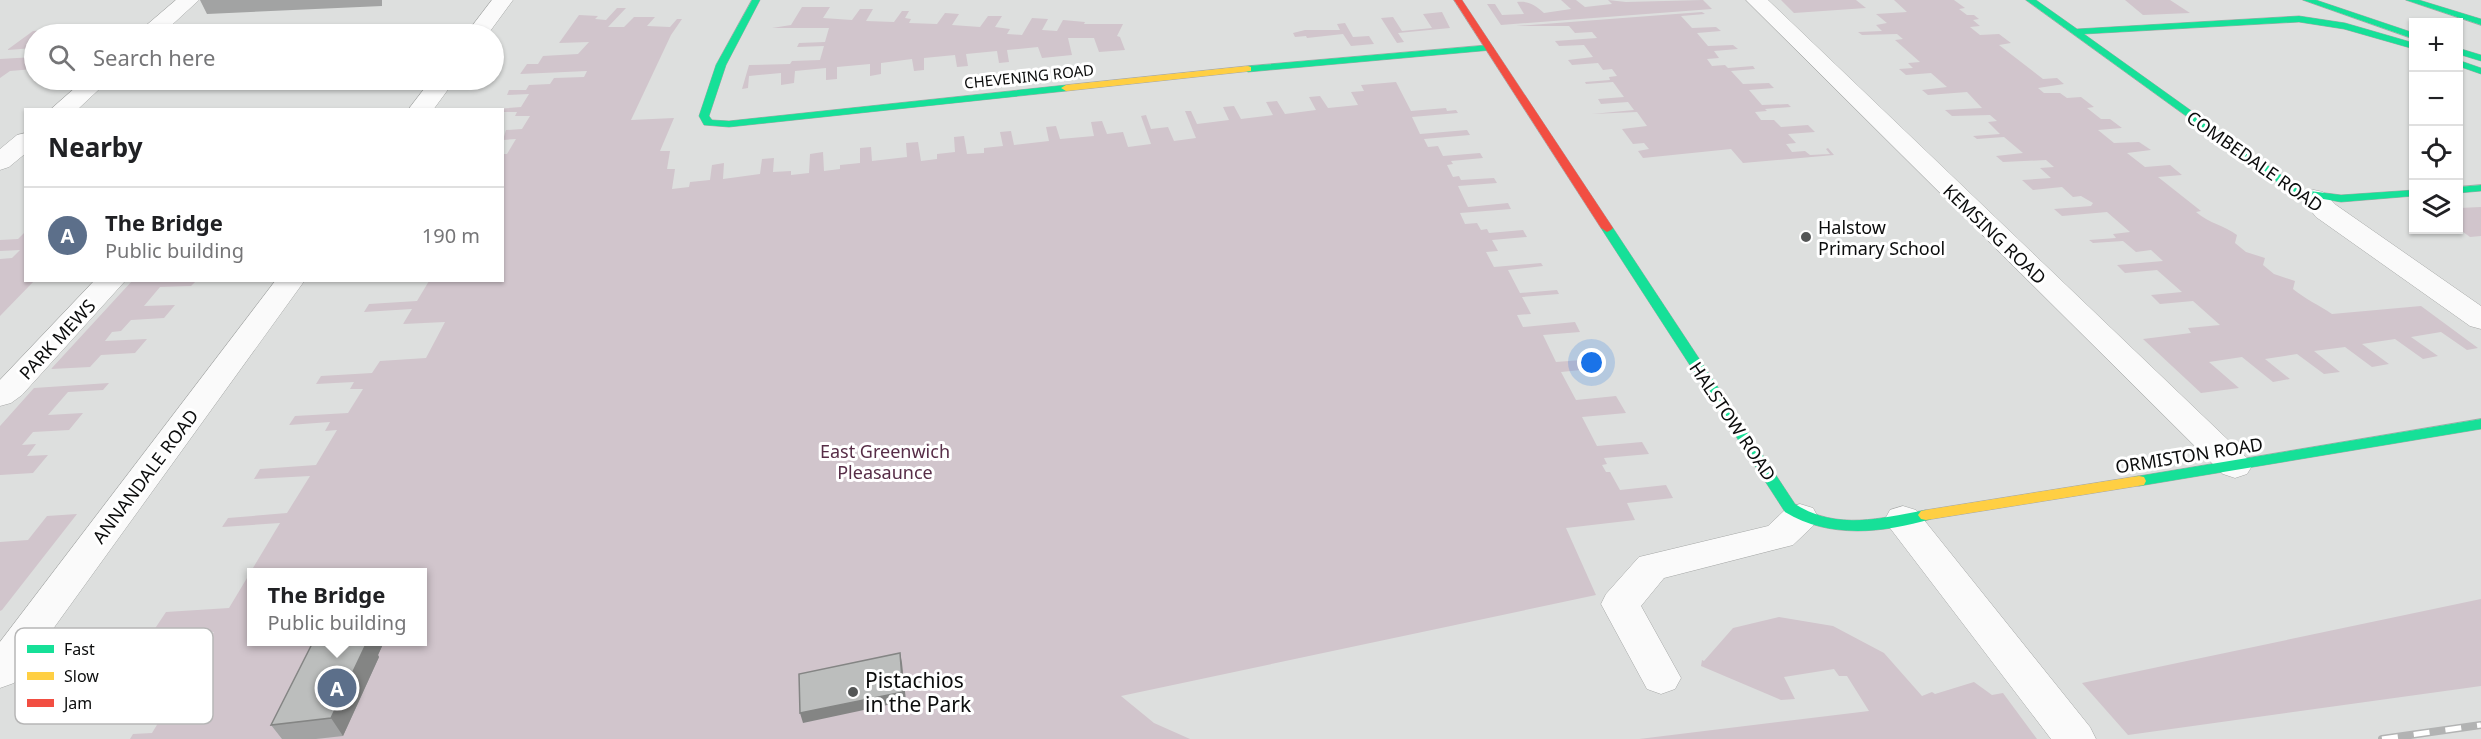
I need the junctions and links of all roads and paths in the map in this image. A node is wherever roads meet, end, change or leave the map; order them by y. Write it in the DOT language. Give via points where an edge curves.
graph roads {
  1 [pos="189,0"];
  2 [pos="503,0"];
  3 [pos="756,0"];
  4 [pos="1458,0"];
  5 [pos="1756,0"];
  6 [pos="2030,0"];
  7 [pos="2307,0"];
  8 [pos="2410,0"];
  9 [pos="2452,0"];
  10 [pos="2324,6"];
  11 [pos="2481,9"];
  12 [pos="2481,22"];
  13 [pos="161,24"];
  14 [pos="485,24"];
  15 [pos="2074,32"];
  16 [pos="2367,32"];
  17 [pos="2409,34"];
  18 [pos="2409,45"];
  19 [pos="1489,48"];
  20 [pos="2409,52"];
  21 [pos="2463,53"];
  22 [pos="2481,58"];
  23 [pos="2463,65"];
  24 [pos="2481,71"];
  25 [pos="85,90"];
  26 [pos="435,90"];
  27 [pos="64,108"];
  28 [pos="422,108"];
  29 [pos="24,142"];
  30 [pos="0,162"];
  31 [pos="2481,188"];
  32 [pos="2463,190"];
  33 [pos="2409,193"];
  34 [pos="2314,198"];
  35 [pos="110,282"];
  36 [pos="290,282"];
  37 [pos="2481,320"];
  38 [pos="0,396"];
  39 [pos="2481,424"];
  40 [pos="2235,466"];
  41 [pos="1800,517"];
  42 [pos="1903,519"];
  43 [pos="33,628"];
  44 [pos="15,652"];
  45 [pos="0,672"];
  46 [pos="1661,678"];
  47 [pos="2075,739"];
  1 -- 13 [label="street"];
  2 -- 14 [label="street"];
  3 -- 19 [label="main road, CHEVENING ROAD" via="721,65 704,116 708,123 729,124 1306,63"];
  4 -- 19 [label="main road, HALSTOW ROAD"];
  5 -- 40 [label="street, KEMSING ROAD"];
  6 -- 15 [label="main road, COMBEDALE ROAD"];
  7 -- 10 [label="main road"];
  8 -- 12 [label="main road"];
  9 -- 11 [label="main road"];
  10 -- 16 [label="main road"];
  10 -- 17 [label="main road"];
  15 -- 16 [label="main road" via="2285,19 2324,21"];
  15 -- 34 [label="main road, COMBEDALE ROAD" via="2298,192"];
  16 -- 18 [label="main road"];
  16 -- 20 [label="main road"];
  19 -- 41 [label="main road, HALSTOW ROAD" via="1771,480"];
  21 -- 22 [label="main road"];
  23 -- 24 [label="main road"];
  25 -- 27 [label="street"];
  26 -- 28 [label="street"];
  29 -- 30 [label="street"];
  31 -- 32 [label="main road"];
  33 -- 34 [label="main road"];
  34 -- 37 [label="street, COMBEDALE ROAD" via="2326,211"];
  35 -- 38 [label="street, PARK MEWS"];
  36 -- 43 [label="street, ANNANDALE ROAD"];
  39 -- 40 [label="main road, ORMISTON ROAD"];
  40 -- 42 [label="main road, ORMISTON ROAD"];
  41 -- 42 [label="main road" via="1842,527"];
  41 -- 46 [label="street" via="1780,536 1652,567 1620,604"];
  42 -- 47 [label="street"];
  44 -- 45 [label="street, ANNANDALE ROAD"];
}
